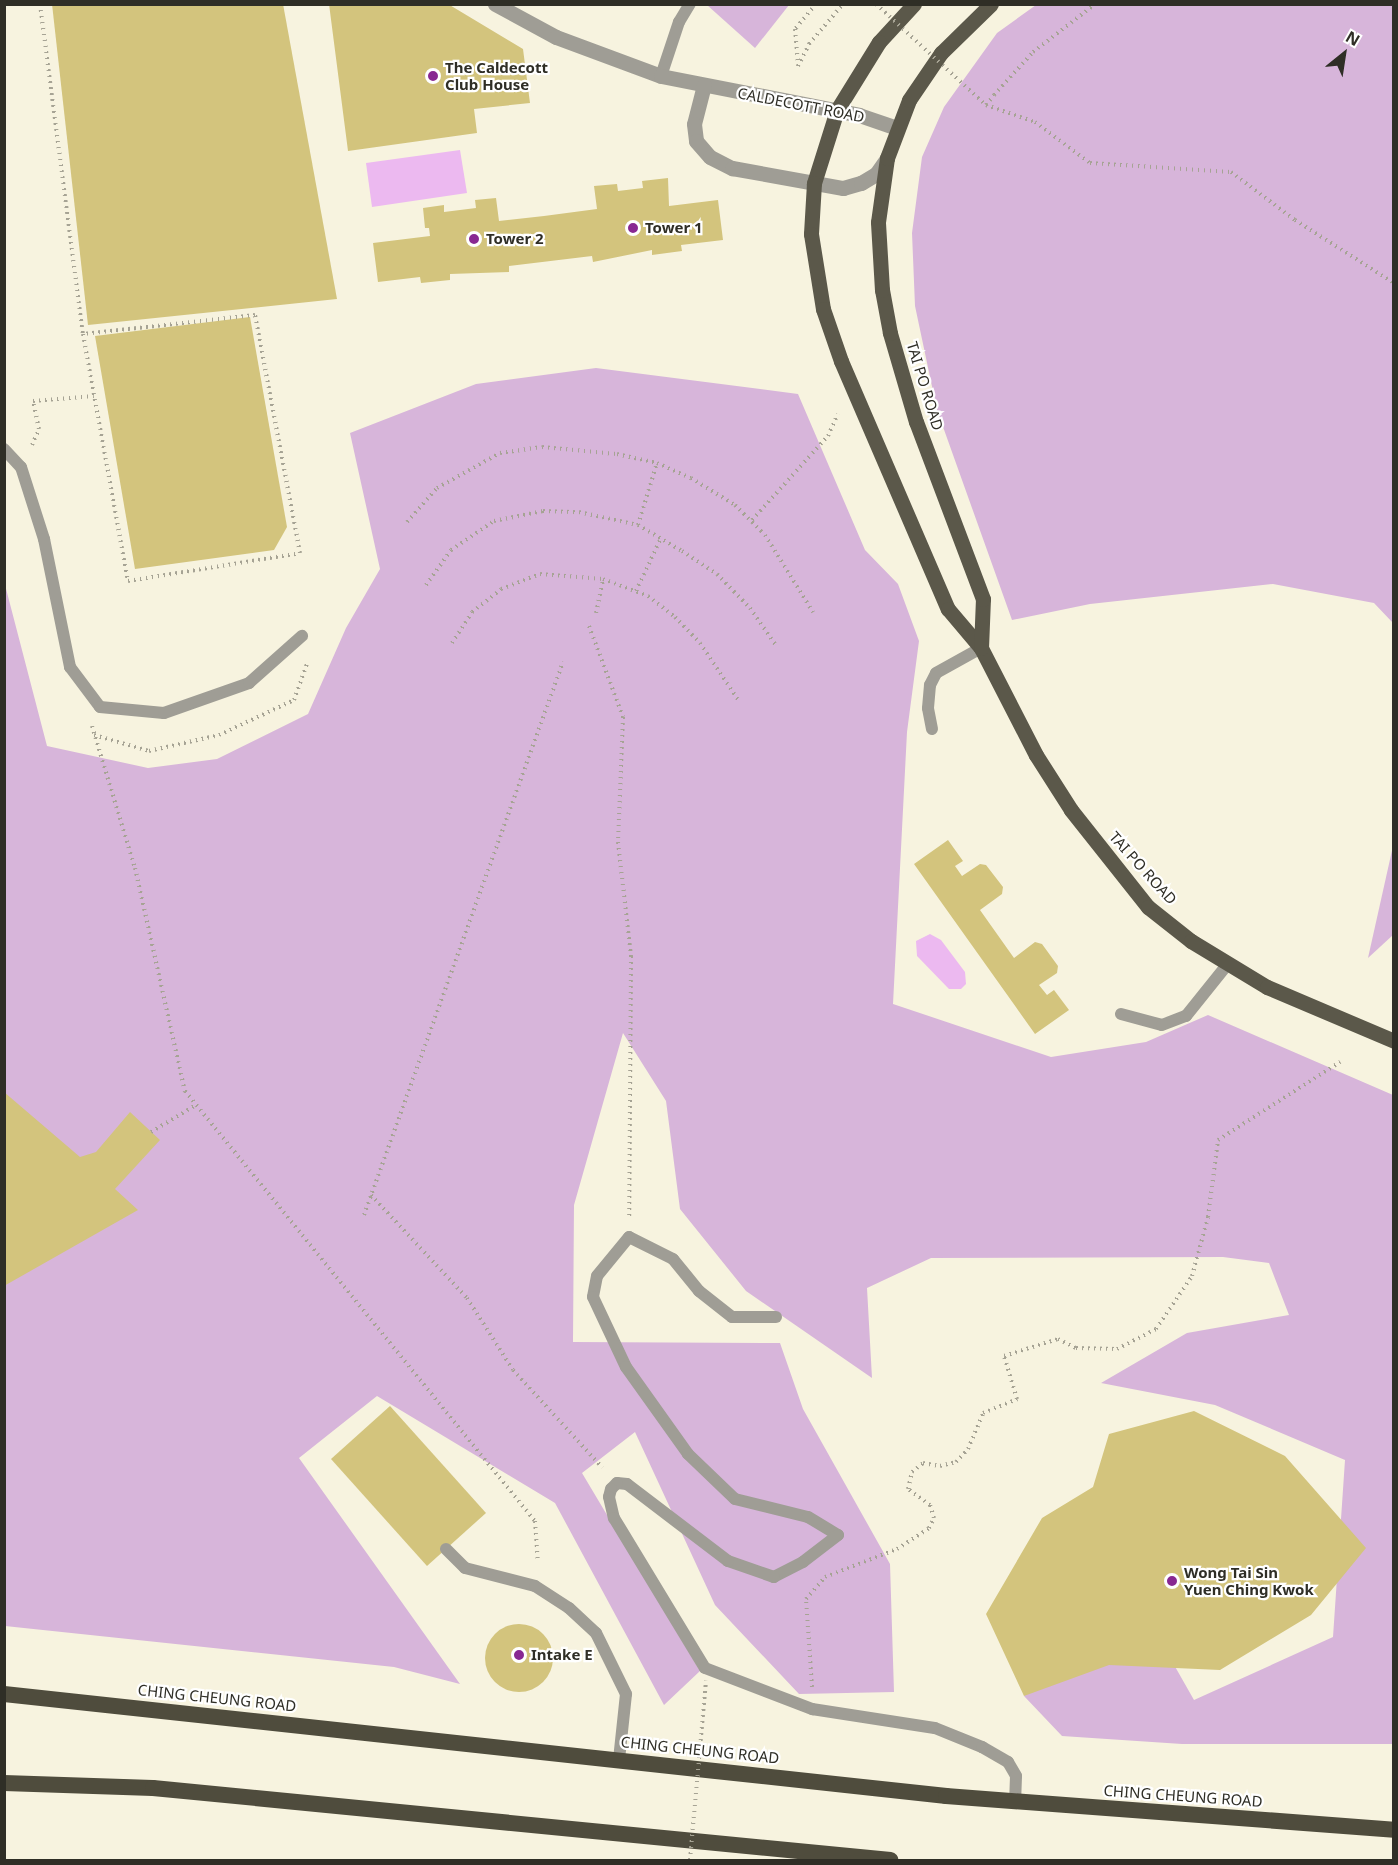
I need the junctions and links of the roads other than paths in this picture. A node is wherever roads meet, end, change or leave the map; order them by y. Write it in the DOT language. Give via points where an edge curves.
graph roads {
  1 [pos="495,4"];
  2 [pos="690,4"];
  3 [pos="914,4"];
  4 [pos="991,4"];
  5 [pos="661,76"];
  6 [pos="704,85"];
  7 [pos="837,110"];
  8 [pos="896,128"];
  9 [pos="887,158"];
  10 [pos="814,183"];
  11 [pos="4,449"];
  12 [pos="302,636"];
  13 [pos="981,648"];
  14 [pos="932,729"];
  15 [pos="1227,965"];
  16 [pos="1122,1014"];
  17 [pos="1394,1041"];
  18 [pos="776,1317"];
  19 [pos="446,1549"];
  20 [pos="4,1694"];
  21 [pos="619,1760"];
  22 [pos="4,1783"];
  23 [pos="1015,1802"];
  24 [pos="1394,1830"];
  25 [pos="890,1860"];
  1 -- 5 [label="street, CALDECOTT ROAD" via="556,38"];
  2 -- 5 [label="lane" via="679,22"];
  3 -- 7 [label="main road, TAI PO ROAD" via="879,42"];
  4 -- 8 [label="main road, TAI PO ROAD" via="941,53 909,100"];
  5 -- 6 [label="street, CALDECOTT ROAD"];
  6 -- 7 [label="street, CALDECOTT ROAD"];
  6 -- 10 [label="street" via="694,124 696,141 710,157 732,168"];
  7 -- 8 [label="street, CALDECOTT ROAD"];
  7 -- 10 [label="main road, TAI PO ROAD"];
  8 -- 9 [label="main road, TAI PO ROAD"];
  9 -- 10 [label="street" via="876,174 861,183 843,188"];
  9 -- 13 [label="main road, TAI PO ROAD" via="878,222 882,290 890,333 920,433 983,599"];
  10 -- 13 [label="main road, TAI PO ROAD" via="811,234 815,271 841,362 948,609"];
  11 -- 12 [label="lane" via="21,467 44,539 70,667 100,707 164,713 249,683"];
  13 -- 14 [label="lane" via="936,673 930,685 928,708"];
  13 -- 15 [label="main road, TAI PO ROAD" via="1036,755 1114,868 1148,906"];
  15 -- 16 [label="lane" via="1186,1016 1162,1025"];
  15 -- 17 [label="main road, TAI PO ROAD" via="1313,1010"];
  18 -- 23 [label="lane" via="732,1317 699,1291 673,1259 629,1238 597,1276 593,1297 626,1367 688,1454 735,1498 808,1517 838,1535 803,1562 774,1576 728,1561 627,1484 617,1483 609,1497 614,1518 705,1668 812,1709 935,1728 982,1747 1008,1762 1016,1776"];
  19 -- 21 [label="lane" via="465,1568 535,1586 569,1608 596,1633 626,1694"];
  20 -- 21 [label="highway, CHING CHEUNG ROAD"];
  21 -- 23 [label="highway, CHING CHEUNG ROAD"];
  22 -- 25 [label="highway" via="153,1788"];
  23 -- 24 [label="highway, CHING CHEUNG ROAD"];
}
